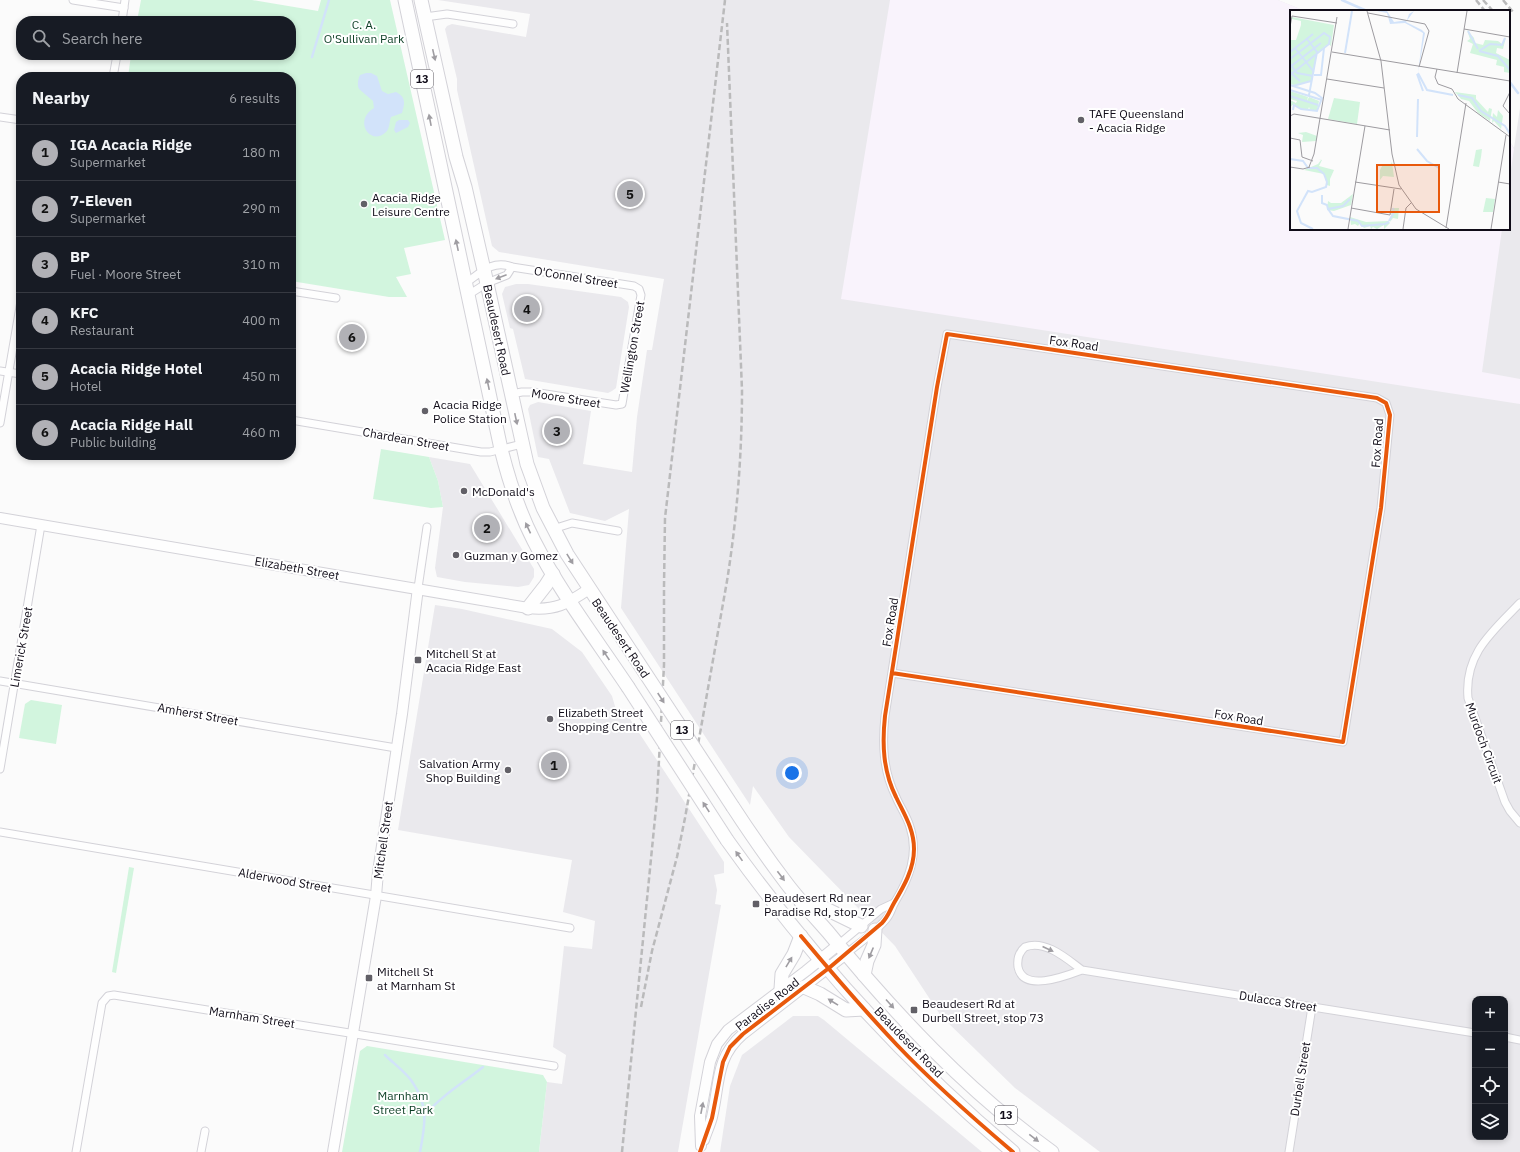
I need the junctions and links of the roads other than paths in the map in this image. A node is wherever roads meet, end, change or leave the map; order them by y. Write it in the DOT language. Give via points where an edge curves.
graph roads {
  1 [pos="74,0"];
  2 [pos="125,0"];
  3 [pos="405,0"];
  4 [pos="421,0"];
  5 [pos="124,8"];
  6 [pos="123,16"];
  7 [pos="425,17"];
  8 [pos="514,24"];
  9 [pos="116,60"];
  10 [pos="114,72"];
  11 [pos="0,117"];
  12 [pos="16,119"];
  13 [pos="512,267"];
  14 [pos="484,270"];
  15 [pos="487,283"];
  16 [pos="467,289"];
  17 [pos="639,289"];
  18 [pos="296,292"];
  19 [pos="336,298"];
  20 [pos="16,331"];
  21 [pos="0,371"];
  22 [pos="9,372"];
  23 [pos="16,373"];
  24 [pos="511,394"];
  25 [pos="622,404"];
  26 [pos="296,421"];
  27 [pos="0,422"];
  28 [pos="522,444"];
  29 [pos="501,449"];
  30 [pos="0,518"];
  31 [pos="41,525"];
  32 [pos="427,527"];
  33 [pos="553,529"];
  34 [pos="618,531"];
  35 [pos="553,574"];
  36 [pos="418,588"];
  37 [pos="589,589"];
  38 [pos="570,602"];
  39 [pos="1520,603"];
  40 [pos="528,608"];
  41 [pos="892,673"];
  42 [pos="0,681"];
  43 [pos="15,683"];
  44 [pos="396,748"];
  45 [pos="0,769"];
  46 [pos="1520,823"];
  47 [pos="0,832"];
  48 [pos="376,896"];
  49 [pos="802,902"];
  50 [pos="894,903"];
  51 [pos="861,926"];
  52 [pos="570,928"];
  53 [pos="875,930"];
  54 [pos="801,936"];
  55 [pos="842,950"];
  56 [pos="825,964"];
  57 [pos="1082,970"];
  58 [pos="864,975"];
  59 [pos="804,987"];
  60 [pos="781,990"];
  61 [pos="1312,1007"];
  62 [pos="864,1009"];
  63 [pos="353,1032"];
  64 [pos="1472,1032"];
  65 [pos="1508,1038"];
  66 [pos="1520,1040"];
  67 [pos="554,1066"];
  68 [pos="205,1131"];
  69 [pos="701,1149"];
  70 [pos="76,1152"];
  71 [pos="201,1152"];
  72 [pos="333,1152"];
  73 [pos="1013,1152"];
  74 [pos="1052,1152"];
  75 [pos="1289,1152"];
  1 -- 5 [label="street"];
  2 -- 5 [label="street"];
  16 -- 3 [label="highway, Beaudesert Road / 13, one-way"];
  4 -- 7 [label="highway, Beaudesert Road / 13"];
  5 -- 6 [label="street"];
  7 -- 8 [label="street" via="447,14"];
  7 -- 14 [label="highway, Beaudesert Road / 13, one-way"];
  9 -- 10 [label="street"];
  11 -- 12 [label="street"];
  13 -- 14 [label="street, O'Connel Street" via="501,264"];
  13 -- 15 [label="street, one-way" via="507,275"];
  13 -- 17 [label="street, O'Connel Street" via="634,286"];
  14 -- 15 [label="highway, Beaudesert Road / 13"];
  14 -- 16 [label="street, O'Connel Street"];
  15 -- 16 [label="street"];
  15 -- 24 [label="highway, Beaudesert Road / 13"];
  29 -- 16 [label="highway, Beaudesert Road / 13, one-way"];
  17 -- 25 [label="street, Wellington Street" via="641,295"];
  18 -- 19 [label="street"];
  20 -- 22 [label="street"];
  21 -- 22 [label="street"];
  22 -- 23 [label="street"];
  22 -- 27 [label="street"];
  24 -- 25 [label="street, Moore Street" via="532,392"];
  24 -- 28 [label="highway, Beaudesert Road / 13, one-way"];
  26 -- 29 [label="street, Chardean Street" via="481,452"];
  28 -- 29 [label="street, Chardean Street"];
  28 -- 33 [label="highway, Beaudesert Road / 13" via="536,493"];
  35 -- 29 [label="highway, Beaudesert Road / 13, one-way" via="523,518"];
  30 -- 31 [label="street, Elizabeth Street"];
  31 -- 36 [label="street, Elizabeth Street"];
  31 -- 43 [label="street, Limerick Street"];
  32 -- 36 [label="street, Mitchell Street"];
  33 -- 34 [label="street" via="572,523"];
  33 -- 37 [label="highway, Beaudesert Road / 13, one-way"];
  35 -- 38 [label="highway, Beaudesert Road / 13"];
  35 -- 40 [label="highway"];
  36 -- 40 [label="street, Elizabeth Street"];
  36 -- 44 [label="street, Mitchell Street"];
  37 -- 38 [label="street, Elizabeth Street"];
  37 -- 49 [label="highway, Beaudesert Road / 13, one-way, bridge" via="764,854"];
  38 -- 40 [label="street, Elizabeth Street" via="551,608"];
  54 -- 38 [label="highway, Beaudesert Road / 13, one-way, bridge" via="773,903 727,840"];
  39 -- 46 [label="street, Murdoch Circuit" via="1478,649 1470,667 1467,688 1468,698 1505,802"];
  41 -- 41 [label="street, Fox Road" via="1342,742 1381,508 1390,415 1386,403 1377,398 947,334"];
  41 -- 50 [label="street, Fox Road" via="883,752 890,784 910,827 914,848 909,872"];
  42 -- 43 [label="street, Amherst Street"];
  43 -- 44 [label="street, Amherst Street"];
  43 -- 45 [label="street, Limerick Street"];
  44 -- 48 [label="street, Mitchell Street"];
  47 -- 48 [label="street, Alderwood Street"];
  48 -- 52 [label="street, Alderwood Street"];
  48 -- 63 [label="street, Mitchell Street"];
  49 -- 51 [label="highway" via="824,908"];
  49 -- 55 [label="highway, Beaudesert Road / 13"];
  50 -- 51 [label="street" via="881,909"];
  50 -- 53 [label="street, Fox Road" via="888,917"];
  51 -- 55 [label="street"];
  53 -- 55 [label="street, Fox Road"];
  53 -- 58 [label="highway, one-way" via="874,945"];
  54 -- 56 [label="highway, Beaudesert Road / 13"];
  60 -- 54 [label="highway, one-way" via="782,974"];
  55 -- 56 [label="street, Paradise Road"];
  55 -- 58 [label="highway, Beaudesert Road / 13"];
  56 -- 59 [label="street, Paradise Road"];
  56 -- 60 [label="street, Paradise Road"];
  56 -- 62 [label="highway, Beaudesert Road / 13"];
  57 -- 57 [label="street, Dulacca Street, one-way" via="1067,976 1032,981 1021,974 1018,956 1026,947 1038,945 1048,948"];
  57 -- 61 [label="street, Dulacca Street"];
  58 -- 74 [label="highway, Beaudesert Road / 13, one-way" via="962,1077"];
  62 -- 59 [label="highway, one-way" via="846,1010"];
  59 -- 69 [label="street, Paradise Road" via="730,1047 723,1062 712,1118"];
  69 -- 60 [label="street, Paradise Road, one-way" via="700,1116 710,1062 717,1044 728,1030"];
  61 -- 64 [label="street, Dulacca Street"];
  61 -- 75 [label="street, Durbell Street"];
  62 -- 73 [label="highway, Beaudesert Road / 13" via="934,1082"];
  63 -- 67 [label="street, Marnham Street"];
  63 -- 70 [label="street, Marnham Street" via="108,996 102,1003"];
  63 -- 72 [label="street, Mitchell Street"];
  65 -- 66 [label="street"];
  68 -- 71 [label="street"];
}
